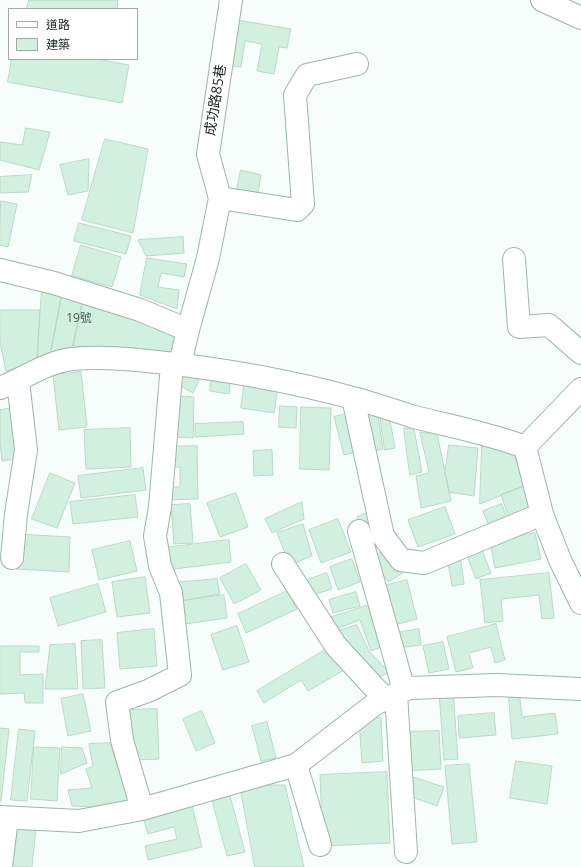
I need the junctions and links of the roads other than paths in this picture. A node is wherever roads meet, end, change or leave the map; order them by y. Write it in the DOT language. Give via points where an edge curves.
graph roads {
  1 [pos="231,0"];
  2 [pos="542,0"];
  3 [pos="581,18"];
  4 [pos="357,64"];
  5 [pos="220,198"];
  6 [pos="514,259"];
  7 [pos="0,270"];
  8 [pos="188,330"];
  9 [pos="581,353"];
  10 [pos="176,364"];
  11 [pos="9,384"];
  12 [pos="581,389"];
  13 [pos="353,398"];
  14 [pos="525,447"];
  15 [pos="542,514"];
  16 [pos="359,531"];
  17 [pos="12,558"];
  18 [pos="283,564"];
  19 [pos="581,603"];
  20 [pos="581,689"];
  21 [pos="395,695"];
  22 [pos="296,765"];
  23 [pos="142,810"];
  24 [pos="4,817"];
  25 [pos="320,845"];
  26 [pos="406,852"];
  27 [pos="1,867"];
  1 -- 5 [label="street, 成功路85巷" via="208,154"];
  2 -- 3 [label="street"];
  4 -- 5 [label="street" via="307,75 295,95 303,204 297,210"];
  5 -- 8 [label="street" via="208,258"];
  6 -- 9 [label="street" via="519,326 549,325"];
  7 -- 8 [label="street" via="54,283 126,306"];
  8 -- 10 [label="street"];
  10 -- 11 [label="street" via="75,359 48,365"];
  10 -- 13 [label="street" via="235,373"];
  10 -- 23 [label="street" via="156,536 160,566 171,593 180,675 148,691 117,702 122,740"];
  11 -- 17 [label="street" via="26,450"];
  12 -- 14 [label="street"];
  13 -- 14 [label="street"];
  13 -- 15 [label="street" via="383,536 401,560 424,563"];
  14 -- 15 [label="street"];
  15 -- 19 [label="street"];
  16 -- 21 [label="street"];
  18 -- 21 [label="street" via="336,646"];
  20 -- 21 [label="street" via="496,685 409,688"];
  21 -- 22 [label="street" via="376,704"];
  21 -- 26 [label="street"];
  22 -- 23 [label="street"];
  22 -- 25 [label="street"];
  23 -- 24 [label="street" via="79,821"];
  24 -- 27 [label="street"];
}
